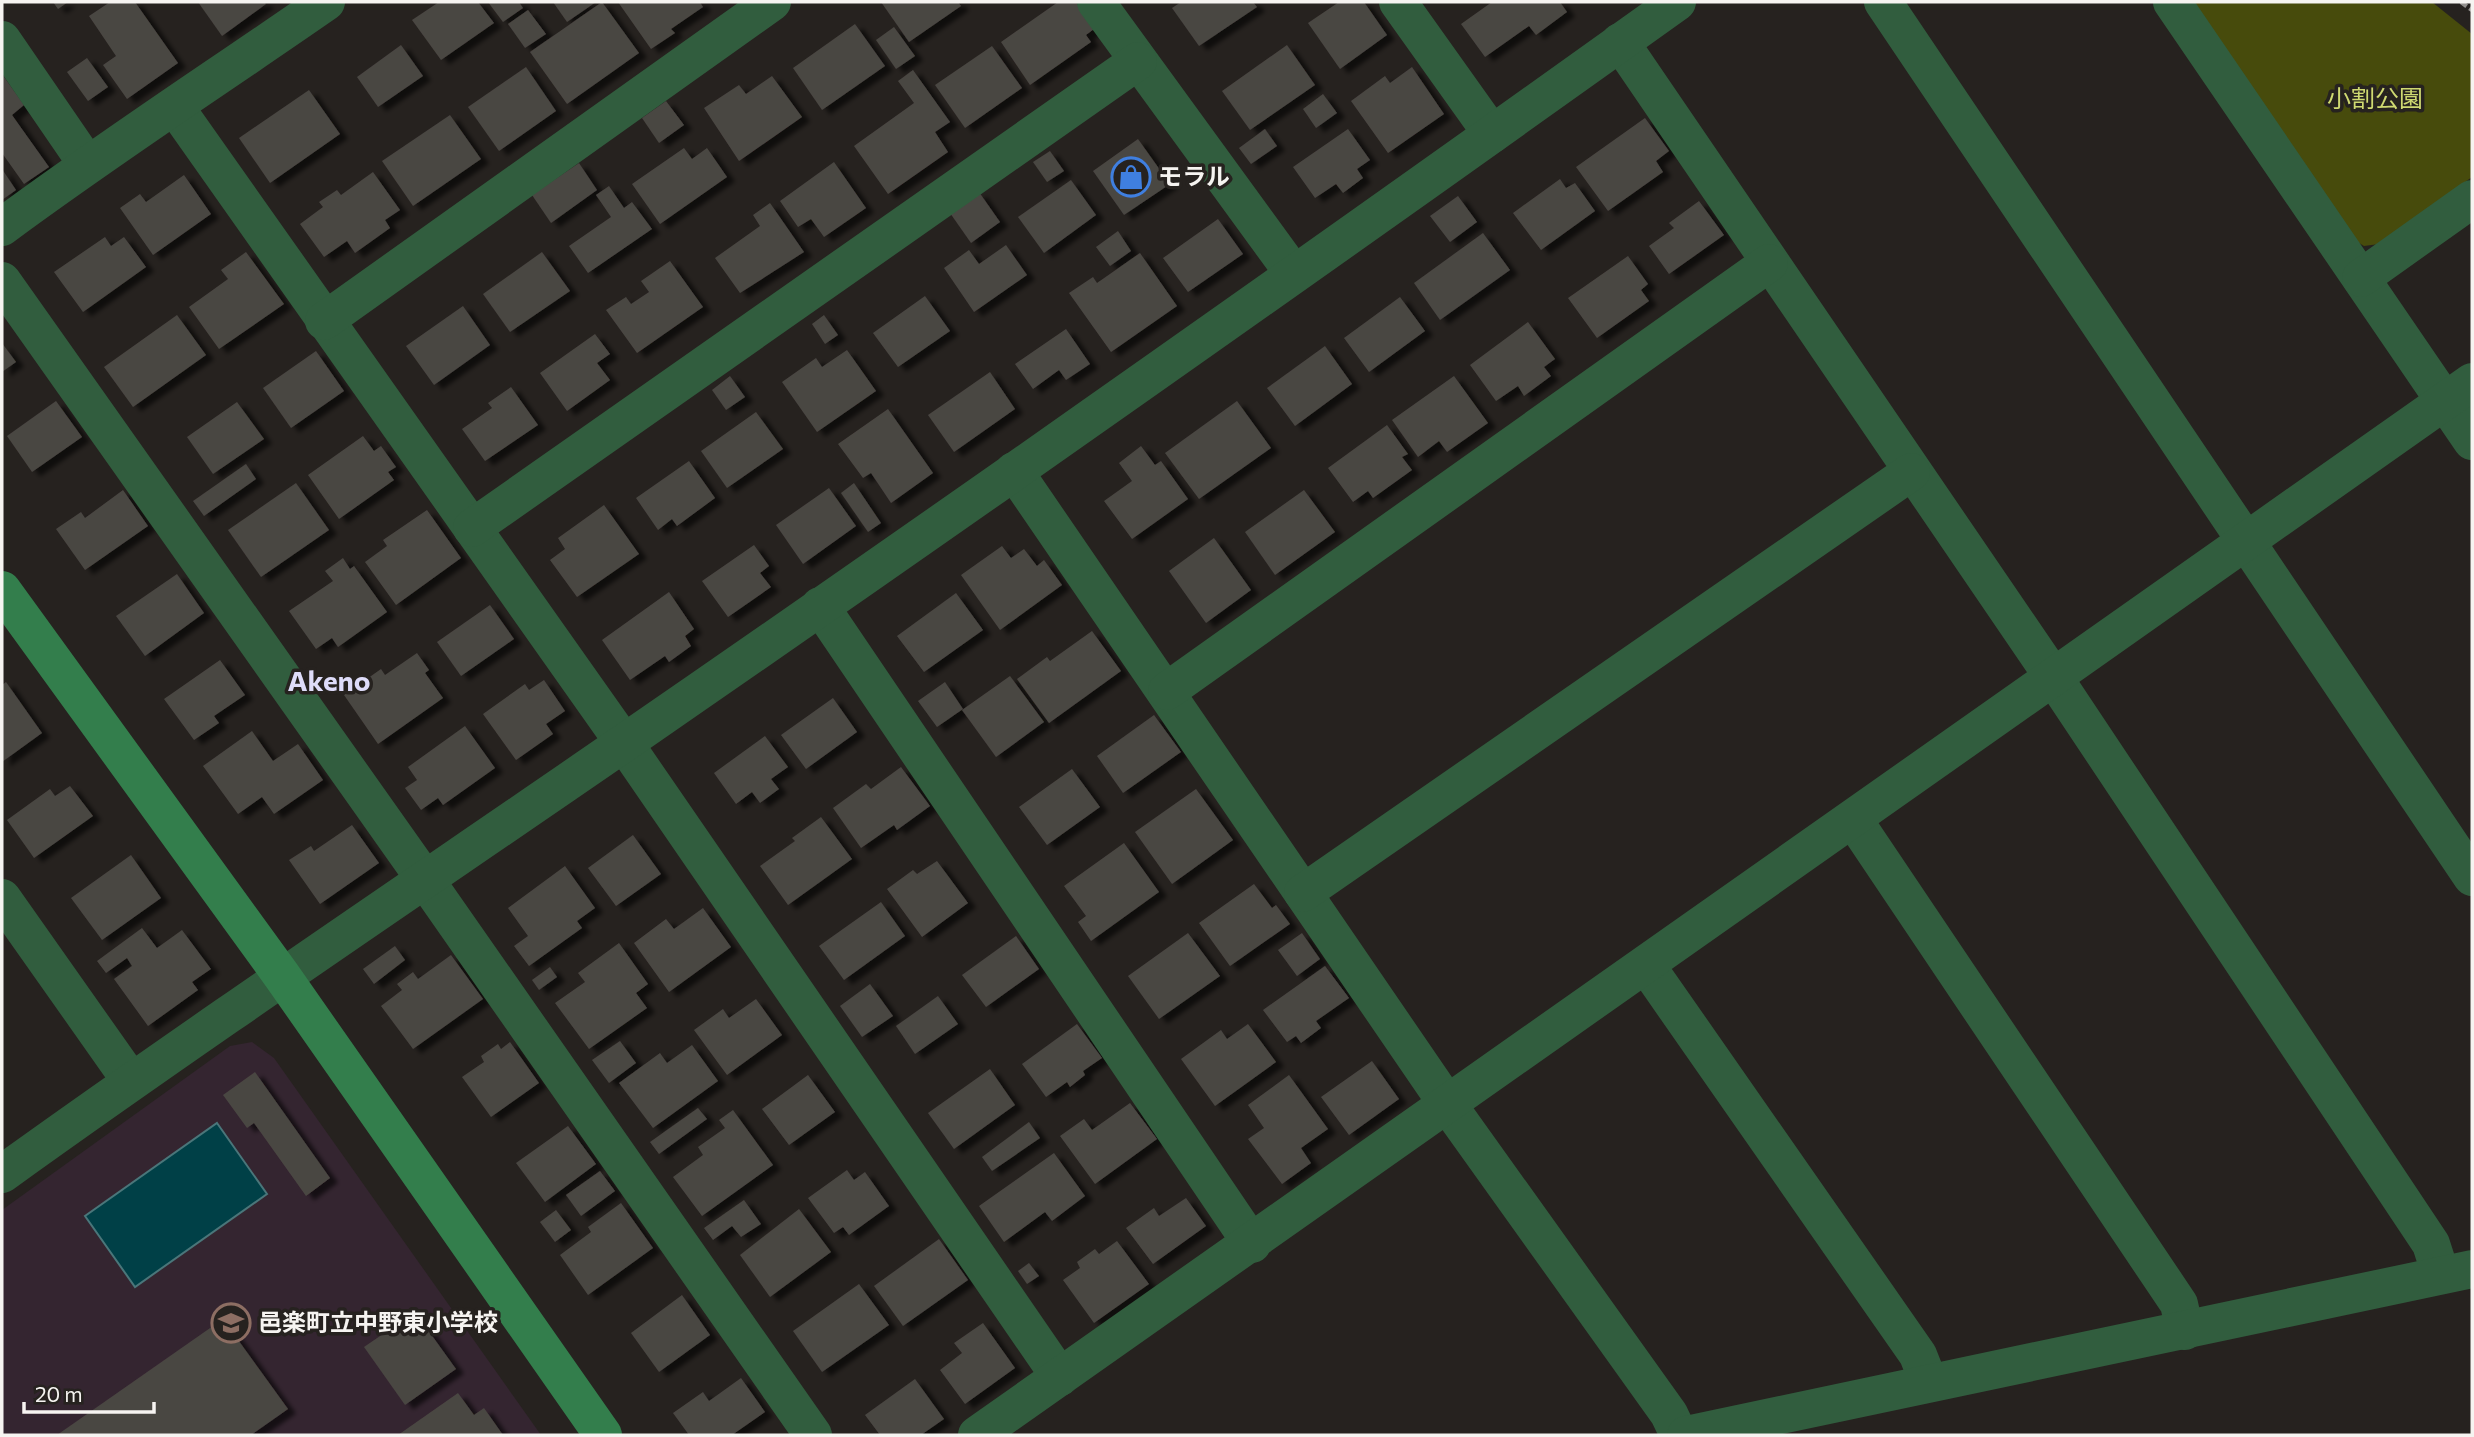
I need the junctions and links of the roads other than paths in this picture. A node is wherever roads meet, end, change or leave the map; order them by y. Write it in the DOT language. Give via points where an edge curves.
graph roads {
  1 [pos="326,2"];
  2 [pos="772,2"];
  3 [pos="1097,2"];
  4 [pos="1398,2"];
  5 [pos="1677,2"];
  6 [pos="1883,2"];
  7 [pos="2172,2"];
  8 [pos="2,40"];
  9 [pos="1620,42"];
  10 [pos="1138,61"];
  11 [pos="175,107"];
  12 [pos="1492,134"];
  13 [pos="87,164"];
  14 [pos="2472,199"];
  15 [pos="2,227"];
  16 [pos="1769,263"];
  17 [pos="1294,274"];
  18 [pos="2361,278"];
  19 [pos="2,281"];
  20 [pos="324,321"];
  21 [pos="2458,392"];
  22 [pos="2472,442"];
  23 [pos="1014,471"];
  24 [pos="1911,472"];
  25 [pos="471,528"];
  26 [pos="2247,542"];
  27 [pos="2,590"];
  28 [pos="820,606"];
  29 [pos="2054,678"];
  30 [pos="1167,691"];
  31 [pos="624,743"];
  32 [pos="1853,819"];
  33 [pos="2472,877"];
  34 [pos="424,878"];
  35 [pos="1303,893"];
  36 [pos="2,898"];
  37 [pos="1646,965"];
  38 [pos="282,976"];
  39 [pos="131,1081"];
  40 [pos="1448,1105"];
  41 [pos="2,1174"];
  42 [pos="1252,1244"];
  43 [pos="2456,1272"];
  44 [pos="2185,1331"];
  45 [pos="1059,1377"];
  46 [pos="1929,1383"];
  47 [pos="603,1435"];
  48 [pos="813,1435"];
  49 [pos="977,1435"];
  50 [pos="1679,1435"];
  51 [pos="1686,1435"];
  1 -- 11 [label="street"];
  2 -- 20 [label="street"];
  3 -- 10 [label="street"];
  4 -- 12 [label="street"];
  5 -- 9 [label="street"];
  6 -- 26 [label="street"];
  7 -- 18 [label="street"];
  8 -- 13 [label="street"];
  9 -- 12 [label="street"];
  9 -- 16 [label="street"];
  10 -- 17 [label="street"];
  10 -- 25 [label="street"];
  11 -- 13 [label="street"];
  11 -- 20 [label="street"];
  12 -- 17 [label="street"];
  13 -- 15 [label="street"];
  14 -- 18 [label="street"];
  16 -- 24 [label="street"];
  16 -- 30 [label="street"];
  17 -- 23 [label="street"];
  18 -- 21 [label="street"];
  19 -- 34 [label="street"];
  20 -- 25 [label="street"];
  21 -- 22 [label="street"];
  21 -- 26 [label="street"];
  23 -- 28 [label="street"];
  23 -- 30 [label="street"];
  24 -- 29 [label="street"];
  24 -- 35 [label="street"];
  25 -- 31 [label="street"];
  26 -- 29 [label="street"];
  26 -- 33 [label="street"];
  27 -- 38 [label="street"];
  28 -- 31 [label="street"];
  28 -- 42 [label="street"];
  29 -- 32 [label="street"];
  29 -- 43 [label="street" via="2431,1244"];
  30 -- 35 [label="street"];
  31 -- 34 [label="street"];
  31 -- 45 [label="street"];
  32 -- 37 [label="street"];
  32 -- 44 [label="street" via="2179,1304"];
  34 -- 38 [label="street"];
  34 -- 48 [label="street"];
  35 -- 40 [label="street"];
  36 -- 39 [label="street"];
  37 -- 40 [label="street"];
  37 -- 46 [label="street" via="1918,1355"];
  38 -- 39 [label="street"];
  38 -- 47 [label="street"];
  39 -- 41 [label="street"];
  40 -- 42 [label="street"];
  40 -- 50 [label="street" via="1669,1414"];
  42 -- 45 [label="street"];
  43 -- 44 [label="street"];
  44 -- 46 [label="street"];
  45 -- 49 [label="street"];
  46 -- 51 [label="street"];
}
